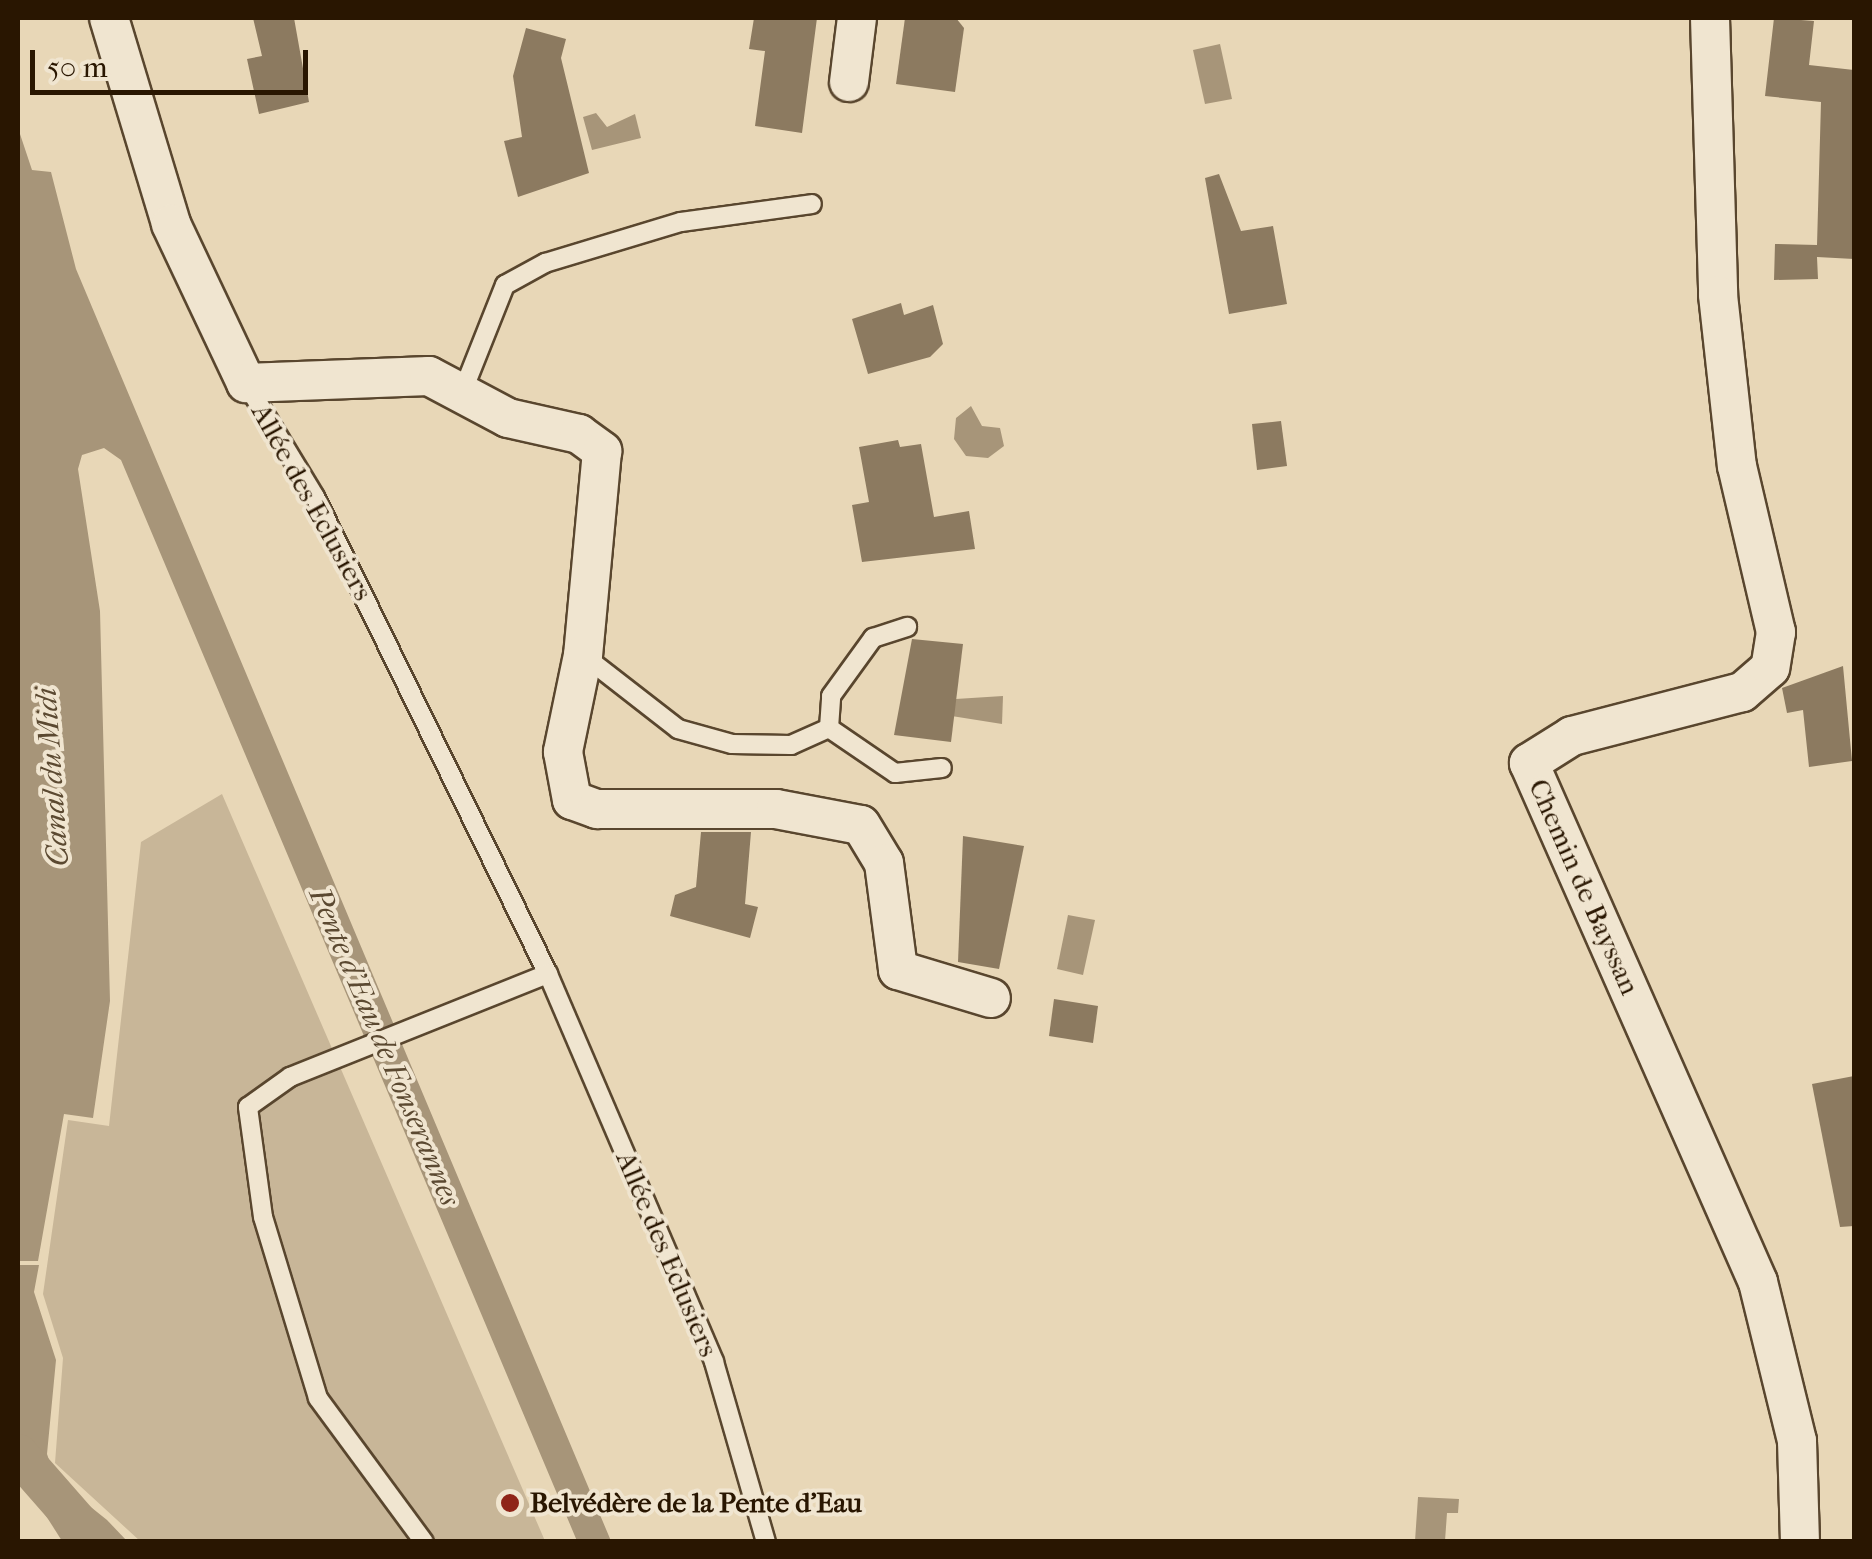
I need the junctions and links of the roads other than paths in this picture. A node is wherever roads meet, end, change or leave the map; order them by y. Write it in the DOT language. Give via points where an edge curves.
graph roads {
  1 [pos="109,18"];
  2 [pos="857,18"];
  3 [pos="1710,18"];
  4 [pos="849,82"];
  5 [pos="812,204"];
  6 [pos="246,383"];
  7 [pos="464,388"];
  8 [pos="907,627"];
  9 [pos="583,654"];
  10 [pos="830,728"];
  11 [pos="942,768"];
  12 [pos="548,974"];
  13 [pos="992,998"];
  14 [pos="424,1542"];
  15 [pos="766,1542"];
  16 [pos="1800,1542"];
  1 -- 6 [label="street, Allée des Eclusiers" via="170,224"];
  2 -- 4 [label="street"];
  3 -- 16 [label="street, Chemin de Bayssan" via="1718,295 1737,466 1776,632 1770,668 1742,692 1572,736 1529,763 1758,1282 1798,1441"];
  5 -- 7 [label="lane" via="681,222 545,263 506,285"];
  6 -- 7 [label="street" via="429,376"];
  6 -- 12 [label="lane, Allée des Eclusiers" via="316,497"];
  7 -- 9 [label="street" via="508,418 578,434 602,451"];
  8 -- 10 [label="lane" via="873,638 848,665 831,696"];
  9 -- 10 [label="lane" via="678,728 732,744 791,744"];
  9 -- 13 [label="street" via="563,752 572,800 597,809 776,809 861,825 884,863 898,970"];
  10 -- 11 [label="lane" via="895,773"];
  12 -- 14 [label="lane" via="290,1077 248,1107 246,1139 318,1398"];
  12 -- 15 [label="lane, Allée des Eclusiers" via="714,1362"];
}
